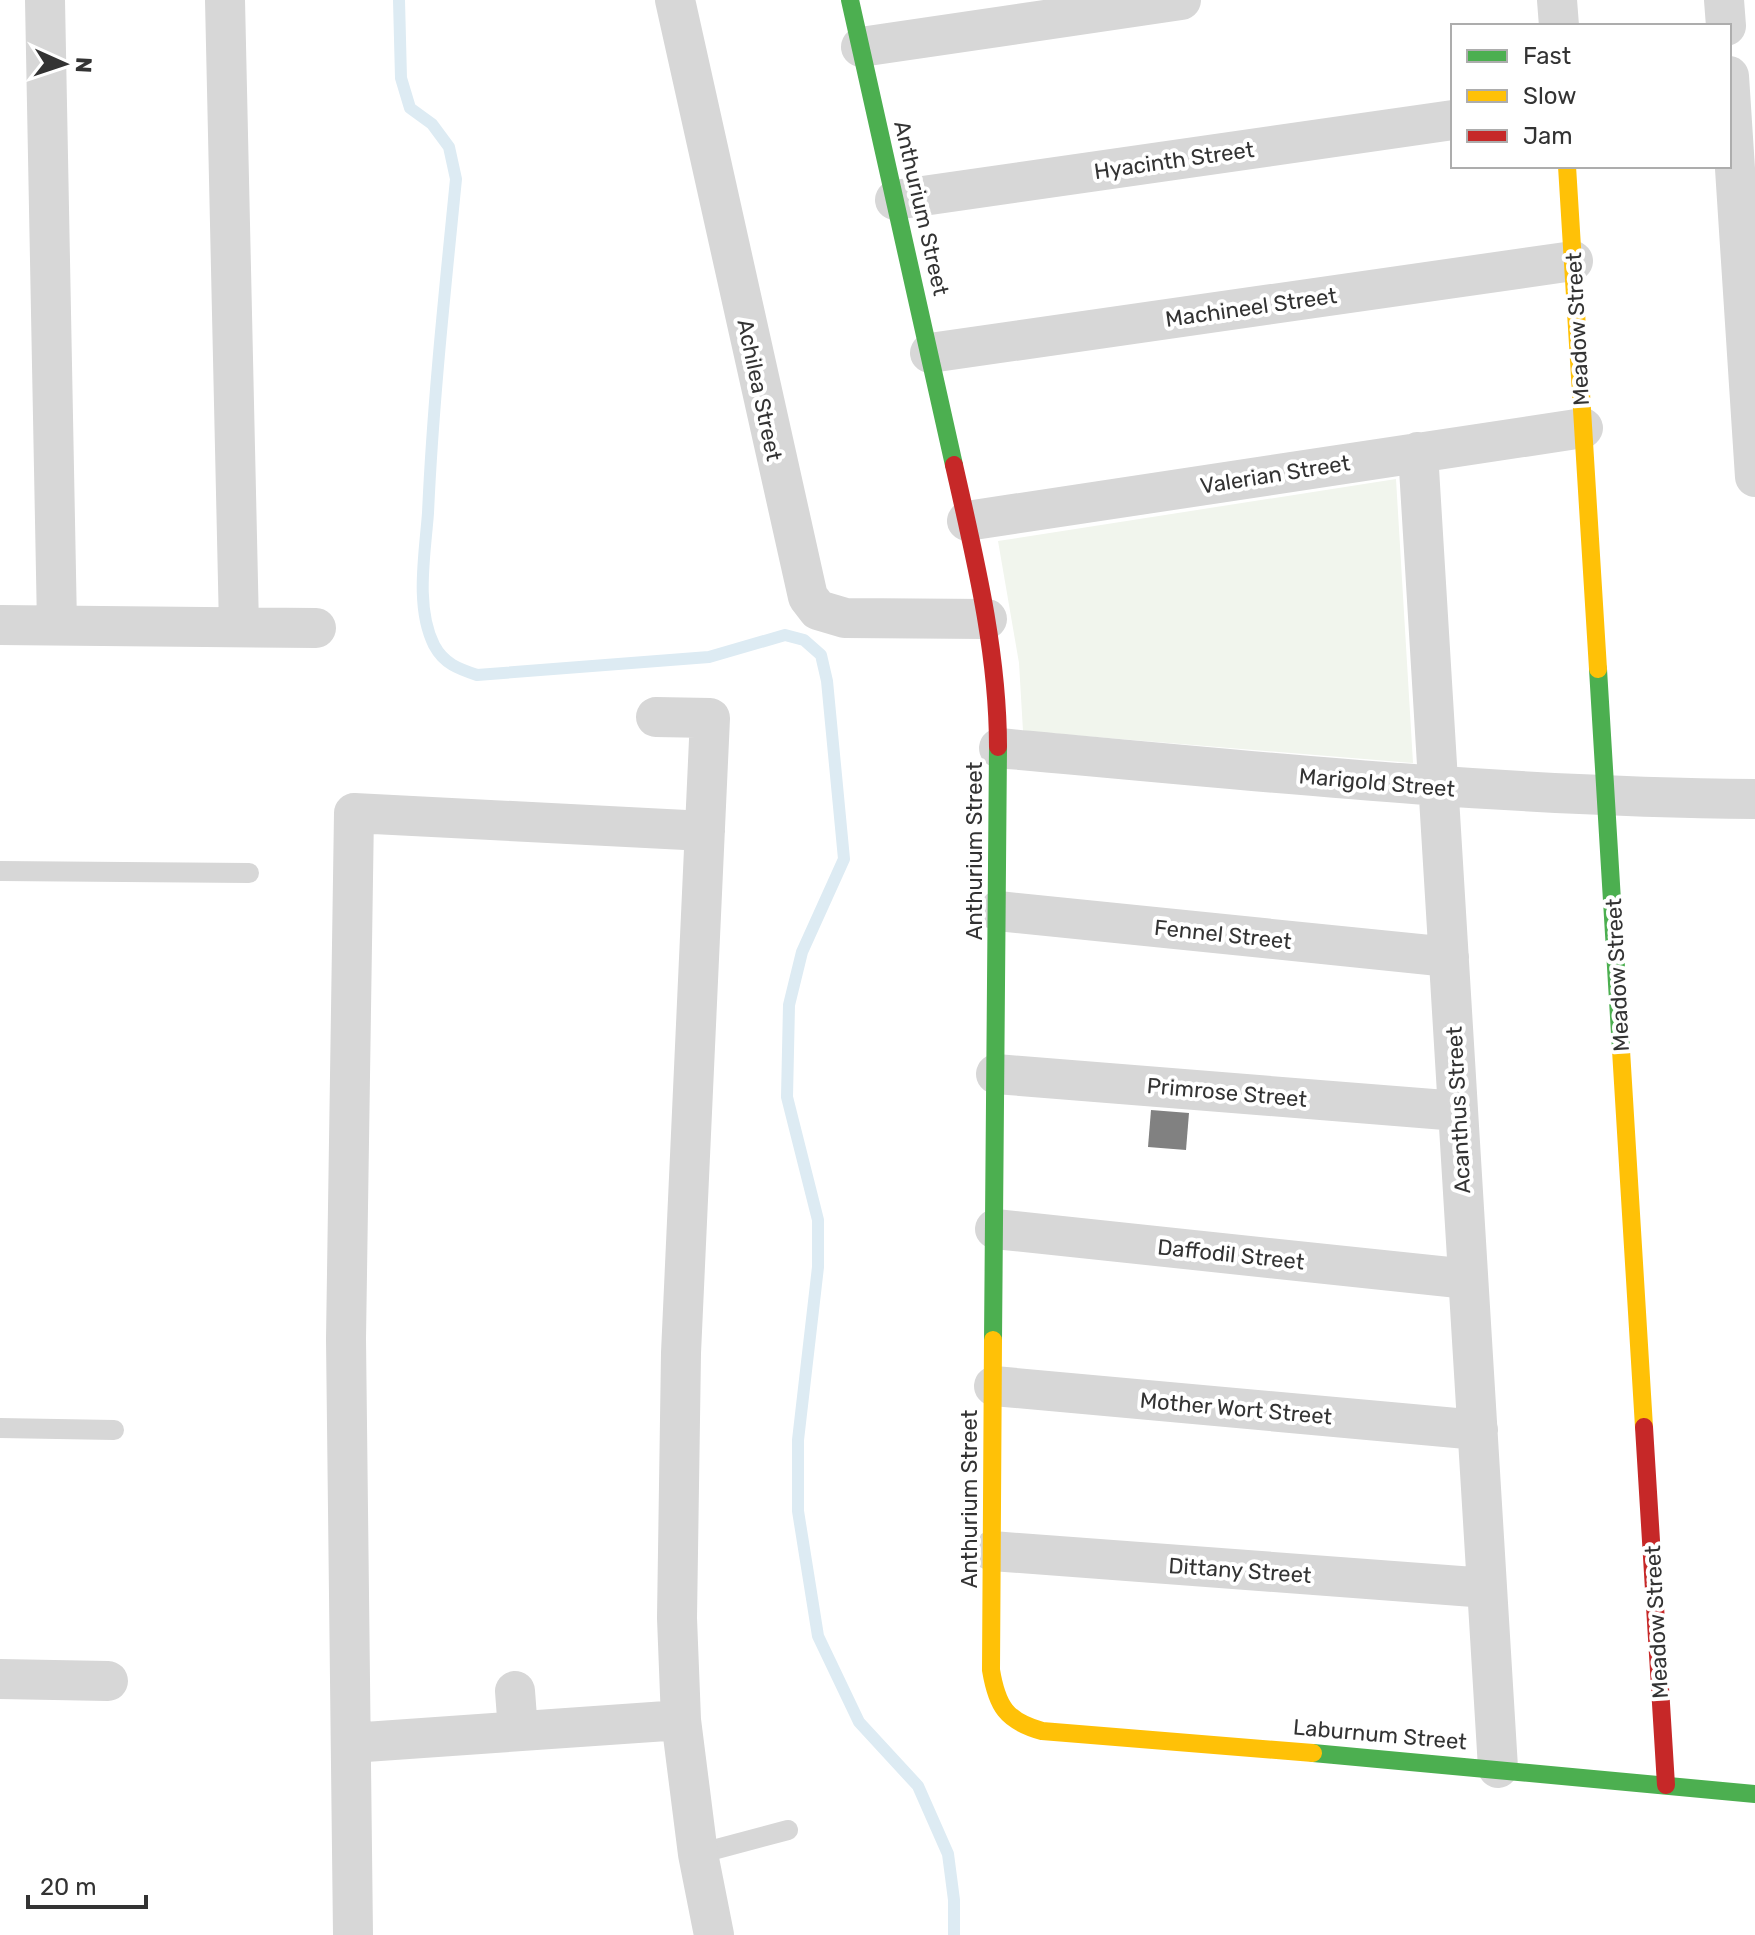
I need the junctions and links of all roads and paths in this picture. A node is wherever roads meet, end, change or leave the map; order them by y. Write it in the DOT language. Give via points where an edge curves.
graph roads {
  1 [pos="45,0"];
  2 [pos="225,0"];
  3 [pos="675,0"];
  4 [pos="850,0"];
  5 [pos="1181,0"];
  6 [pos="1557,0"];
  7 [pos="1724,0"];
  8 [pos="1559,24"];
  9 [pos="1726,24"];
  10 [pos="861,47"];
  11 [pos="1731,107"];
  12 [pos="1451,120"];
  13 [pos="1567,168"];
  14 [pos="895,200"];
  15 [pos="1573,261"];
  16 [pos="930,353"];
  17 [pos="1583,428"];
  18 [pos="1418,452"];
  19 [pos="1755,477"];
  20 [pos="967,521"];
  21 [pos="987,619"];
  22 [pos="0,625"];
  23 [pos="57,625"];
  24 [pos="239,627"];
  25 [pos="316,628"];
  26 [pos="656,717"];
  27 [pos="999,748"];
  28 [pos="1438,788"];
  29 [pos="1606,798"];
  30 [pos="1755,799"];
  31 [pos="705,831"];
  32 [pos="0,871"];
  33 [pos="249,873"];
  34 [pos="998,911"];
  35 [pos="1449,957"];
  36 [pos="996,1074"];
  37 [pos="1458,1111"];
  38 [pos="995,1229"];
  39 [pos="1468,1279"];
  40 [pos="994,1386"];
  41 [pos="0,1428"];
  42 [pos="114,1430"];
  43 [pos="1478,1430"];
  44 [pos="992,1551"];
  45 [pos="1487,1588"];
  46 [pos="0,1679"];
  47 [pos="108,1681"];
  48 [pos="515,1691"];
  49 [pos="1003,1716"];
  50 [pos="681,1720"];
  51 [pos="518,1731"];
  52 [pos="351,1743"];
  53 [pos="1498,1768"];
  54 [pos="1666,1785"];
  55 [pos="1755,1794"];
  56 [pos="788,1830"];
  57 [pos="698,1854"];
  58 [pos="353,1935"];
  59 [pos="714,1935"];
  1 -- 23 [label="street"];
  2 -- 24 [label="street"];
  3 -- 21 [label="street, Achilea Street" via="808,597 818,610 845,618"];
  4 -- 10 [label="street, Anthurium Street"];
  5 -- 10 [label="street"];
  6 -- 8 [label="street"];
  7 -- 9 [label="street"];
  10 -- 14 [label="street, Anthurium Street"];
  11 -- 19 [label="street"];
  12 -- 14 [label="street, Hyacinth Street"];
  13 -- 15 [label="street, Meadow Street"];
  14 -- 16 [label="street, Anthurium Street"];
  15 -- 16 [label="street, Machineel Street"];
  15 -- 17 [label="street, Meadow Street"];
  16 -- 20 [label="street, Anthurium Street"];
  17 -- 18 [label="street, Valerian Street"];
  17 -- 29 [label="street, Meadow Street"];
  18 -- 20 [label="street, Valerian Street"];
  18 -- 28 [label="street, Acanthus Street"];
  20 -- 21 [label="street, Anthurium Street"];
  21 -- 27 [label="street, Anthurium Street"];
  22 -- 23 [label="street"];
  23 -- 24 [label="street"];
  24 -- 25 [label="street"];
  26 -- 31 [label="street" via="710,718"];
  27 -- 28 [label="street, Marigold Street"];
  27 -- 34 [label="street, Anthurium Street"];
  28 -- 29 [label="street, Marigold Street"];
  28 -- 35 [label="street, Acanthus Street"];
  29 -- 30 [label="street, Marigold Street"];
  29 -- 54 [label="street, Meadow Street"];
  31 -- 50 [label="street" via="681,1353"];
  31 -- 52 [label="street" via="354,813 346,1339"];
  32 -- 33 [label="lane"];
  34 -- 35 [label="street, Fennel Street"];
  34 -- 36 [label="street, Anthurium Street"];
  35 -- 37 [label="street, Acanthus Street"];
  36 -- 37 [label="street, Primrose Street"];
  36 -- 38 [label="street, Anthurium Street"];
  37 -- 39 [label="street, Acanthus Street"];
  38 -- 39 [label="street, Daffodil Street"];
  38 -- 40 [label="street, Anthurium Street"];
  39 -- 43 [label="street, Acanthus Street"];
  40 -- 43 [label="street, Mother Wort Street"];
  40 -- 44 [label="street, Anthurium Street"];
  41 -- 42 [label="lane"];
  43 -- 45 [label="street, Acanthus Street"];
  44 -- 45 [label="street, Dittany Street"];
  44 -- 49 [label="street, Anthurium Street" via="991,1670"];
  45 -- 53 [label="street, Acanthus Street"];
  46 -- 47 [label="street"];
  48 -- 51 [label="street"];
  49 -- 53 [label="street, Laburnum Street" via="1042,1731"];
  50 -- 51 [label="street"];
  50 -- 57 [label="street"];
  51 -- 52 [label="street"];
  52 -- 58 [label="street"];
  53 -- 54 [label="street, Laburnum Street"];
  54 -- 55 [label="street, Laburnum Street"];
  56 -- 57 [label="lane"];
  57 -- 59 [label="street"];
}
